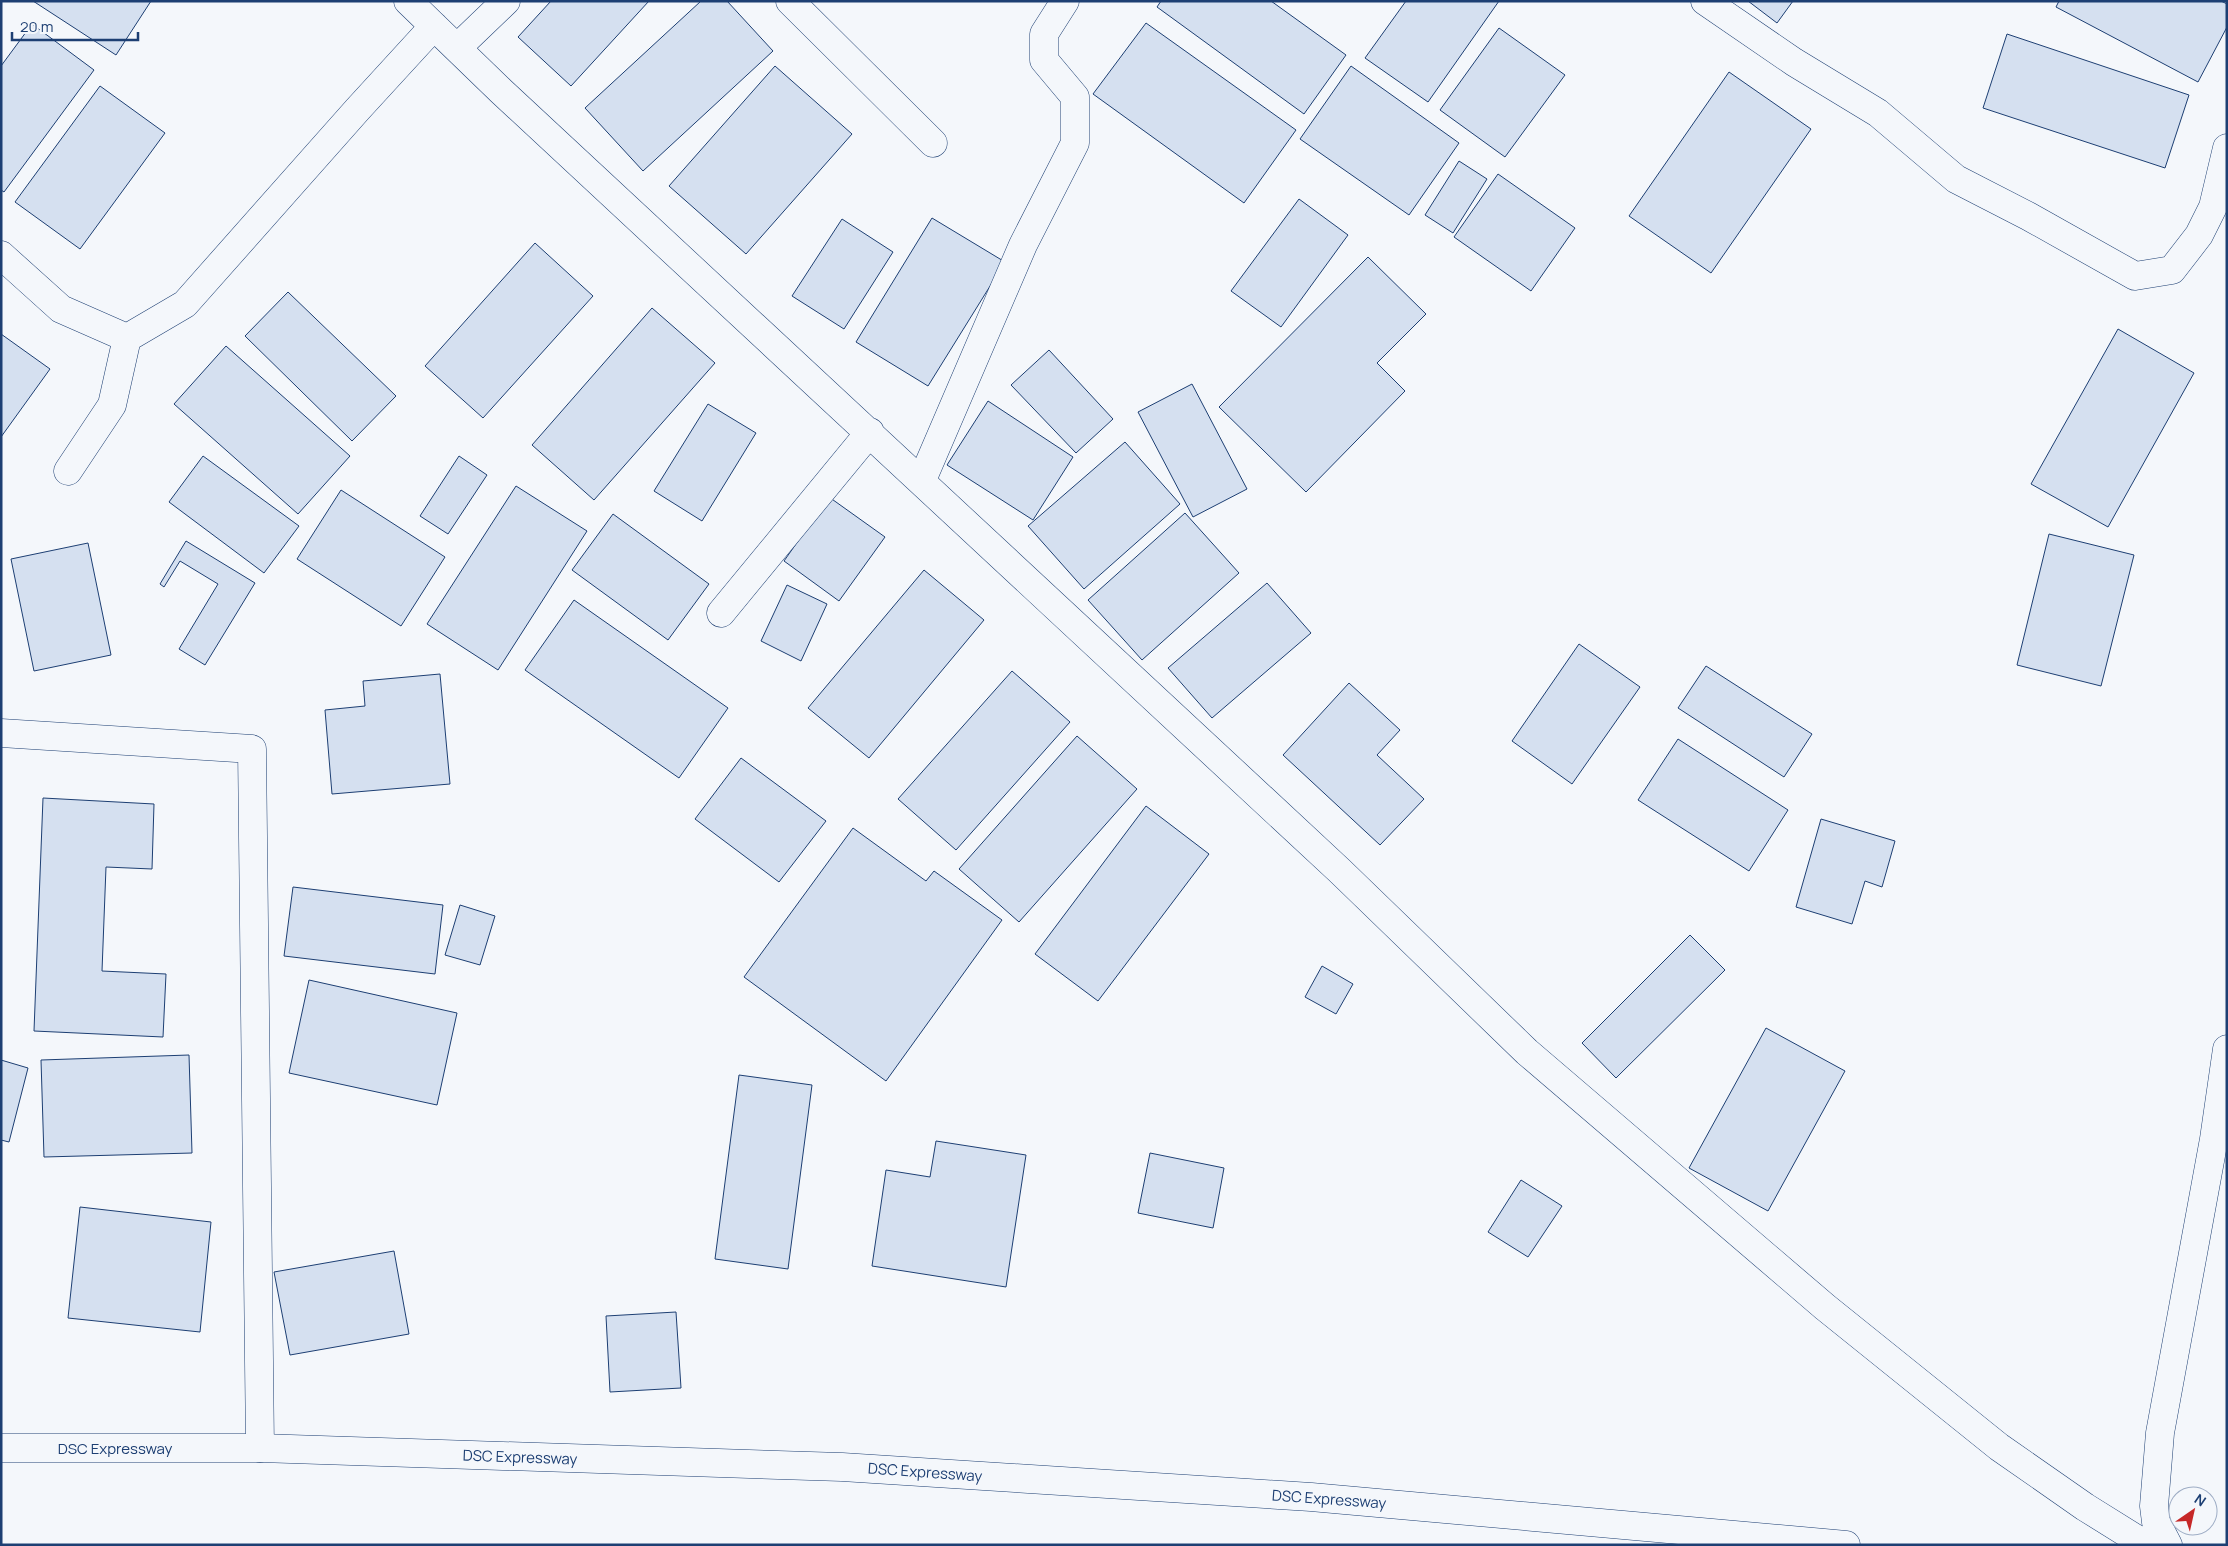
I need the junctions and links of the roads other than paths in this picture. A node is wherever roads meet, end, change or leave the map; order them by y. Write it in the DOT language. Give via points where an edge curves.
graph roads {
  1 [pos="408,1"];
  2 [pos="506,1"];
  3 [pos="790,1"];
  4 [pos="1065,1"];
  5 [pos="1705,1"];
  6 [pos="434,26"];
  7 [pos="457,48"];
  8 [pos="933,144"];
  9 [pos="2227,148"];
  10 [pos="1,255"];
  11 [pos="127,338"];
  12 [pos="870,432"];
  13 [pos="68,471"];
  14 [pos="922,480"];
  15 [pos="721,613"];
  16 [pos="1,733"];
  17 [pos="2227,1049"];
  18 [pos="1,1448"];
  19 [pos="260,1448"];
  20 [pos="1846,1545"];
  21 [pos="2146,1545"];
  22 [pos="2168,1545"];
  1 -- 6 [label="street"];
  2 -- 7 [label="street"];
  3 -- 8 [label="street"];
  4 -- 14 [label="street" via="1044,34 1044,60 1075,97 1075,143 1023,245"];
  5 -- 9 [label="street" via="1794,62 1878,113 1956,179 2135,276 2172,270 2199,235 2213,207"];
  6 -- 7 [label="street"];
  6 -- 11 [label="street" via="185,304"];
  7 -- 12 [label="street"];
  10 -- 11 [label="street" via="61,309"];
  11 -- 13 [label="street" via="112,405"];
  12 -- 14 [label="street"];
  12 -- 15 [label="street"];
  14 -- 21 [label="street" via="1549,1071 1824,1307 1999,1447"];
  16 -- 19 [label="street" via="252,749"];
  17 -- 22 [label="street" via="2214,1139 2160,1433 2154,1506 2156,1522"];
  18 -- 19 [label="street, DSC Expressway"];
  19 -- 20 [label="street, DSC Expressway" via="842,1467 1311,1496"];
}
